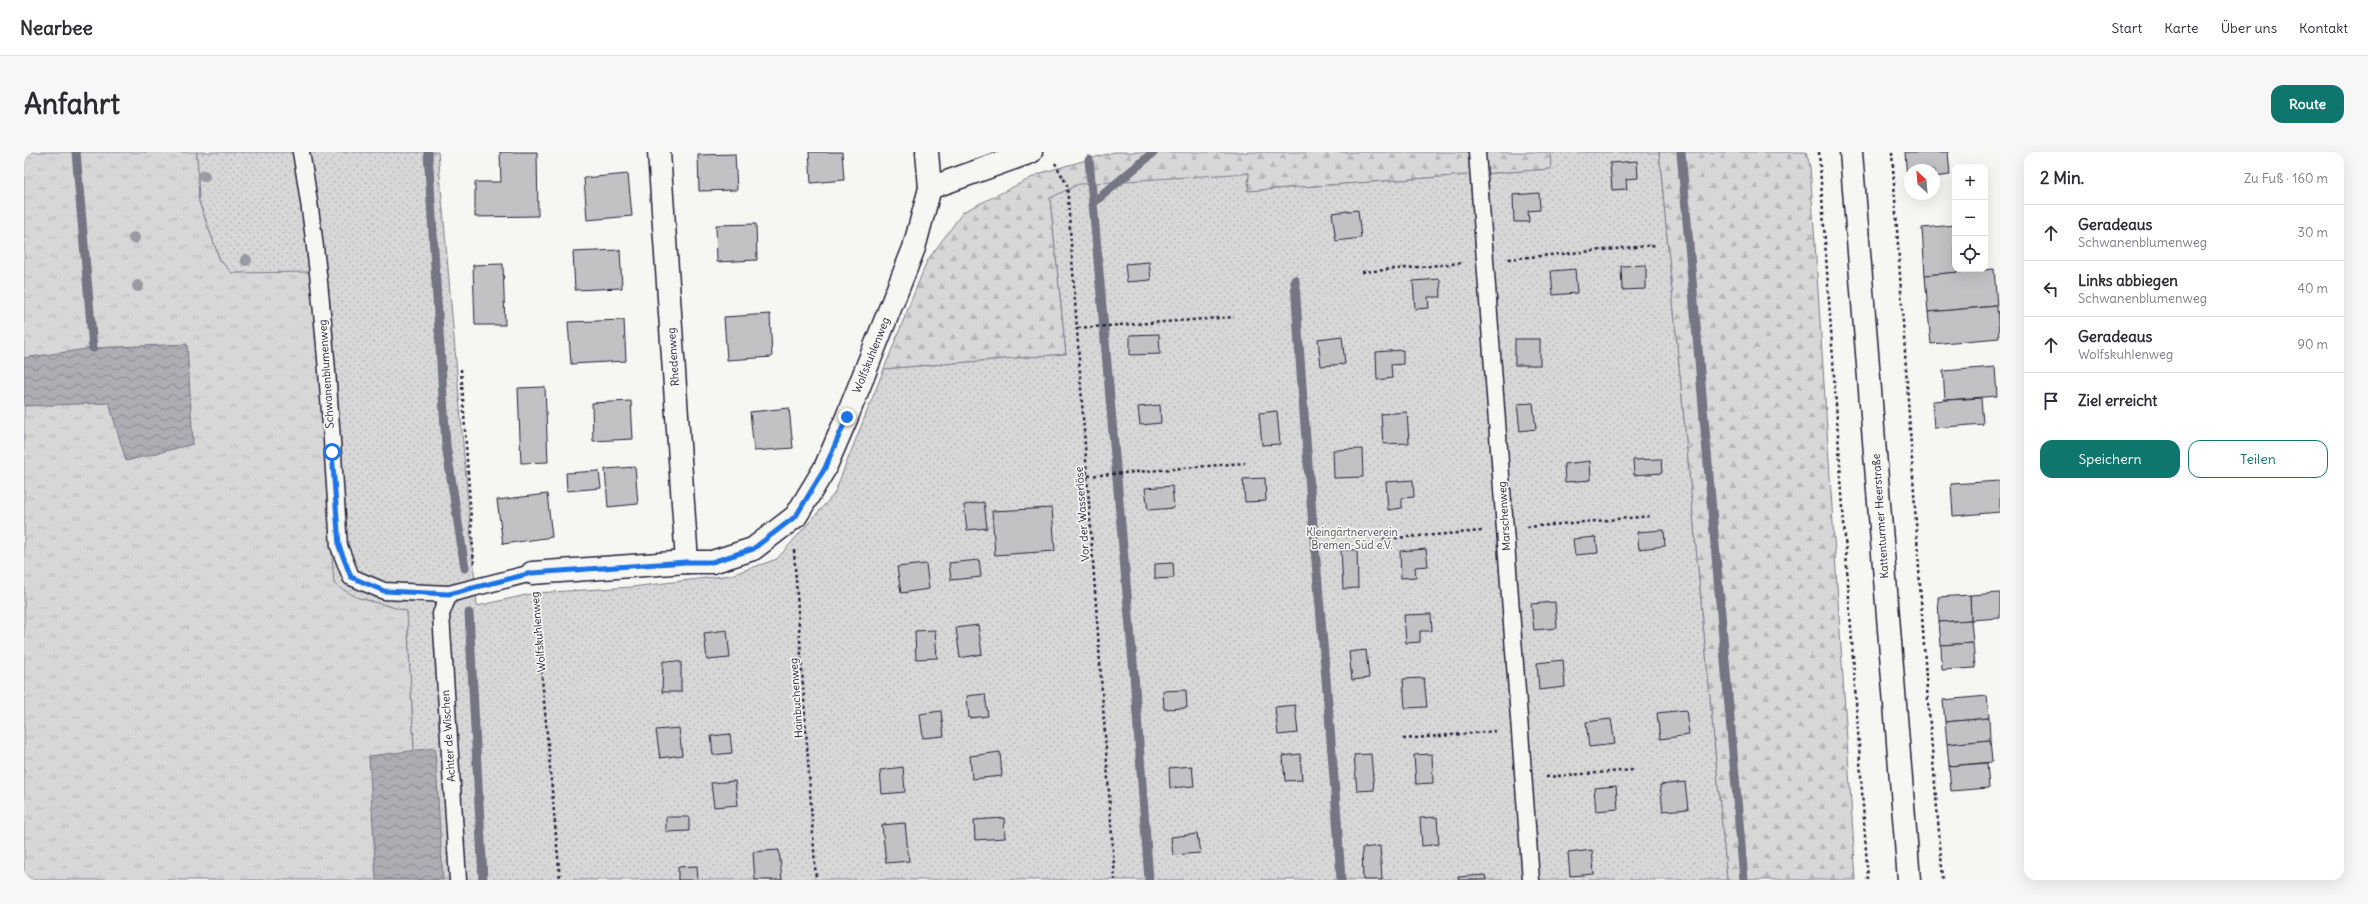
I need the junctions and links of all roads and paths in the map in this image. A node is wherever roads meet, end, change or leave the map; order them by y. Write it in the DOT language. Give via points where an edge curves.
graph roads {
  1 [pos="301,152"];
  2 [pos="659,152"];
  3 [pos="927,152"];
  4 [pos="1031,152"];
  5 [pos="1478,152"];
  6 [pos="1819,152"];
  7 [pos="1851,152"];
  8 [pos="1892,152"];
  9 [pos="1053,159"];
  10 [pos="930,188"];
  11 [pos="1234,318"];
  12 [pos="1078,328"];
  13 [pos="461,369"];
  14 [pos="1245,463"];
  15 [pos="1088,476"];
  16 [pos="796,516"];
  17 [pos="686,562"];
  18 [pos="532,573"];
  19 [pos="476,588"];
  20 [pos="449,594"];
  21 [pos="1520,729"];
  22 [pos="1403,739"];
  23 [pos="1633,770"];
  24 [pos="1523,778"];
  25 [pos="458,880"];
  26 [pos="560,880"];
  27 [pos="816,880"];
  28 [pos="1115,880"];
  29 [pos="1531,880"];
  30 [pos="1868,880"];
  31 [pos="1909,880"];
  32 [pos="1944,880"];
  1 -- 20 [label="lane, Schwanenblumenweg" via="311,207 339,546 351,577 384,591"];
  2 -- 17 [label="street, Rhedenweg"];
  3 -- 10 [label="street, Wolfskuhlenweg"];
  4 -- 10 [label="street"];
  5 -- 21 [label="lane, Marschenweg"];
  6 -- 30 [label="path"];
  7 -- 31 [label="street, Kattenturmer Heerstraße"];
  8 -- 32 [label="path" via="1926,677"];
  9 -- 12 [label="path, Vor der Wasserlöse" via="1066,185"];
  10 -- 16 [label="street, Wolfskuhlenweg" via="914,248 847,417 825,468"];
  11 -- 12 [label="path"];
  12 -- 15 [label="path, Vor der Wasserlöse"];
  13 -- 19 [label="path"];
  14 -- 15 [label="path"];
  15 -- 28 [label="path, Vor der Wasserlöse"];
  16 -- 17 [label="street, Wolfskuhlenweg" via="753,549 712,562"];
  16 -- 27 [label="path, Hainbuchenweg" via="794,559"];
  17 -- 18 [label="street, Wolfskuhlenweg"];
  18 -- 19 [label="lane, Schwanenblumenweg"];
  18 -- 26 [label="path, Wolfskuhlenweg"];
  19 -- 20 [label="lane, Schwanenblumenweg"];
  20 -- 25 [label="lane, Achter de Wischen" via="441,614"];
  21 -- 22 [label="path"];
  21 -- 24 [label="lane, Marschenweg"];
  23 -- 24 [label="path"];
  24 -- 29 [label="lane, Marschenweg"];
}
